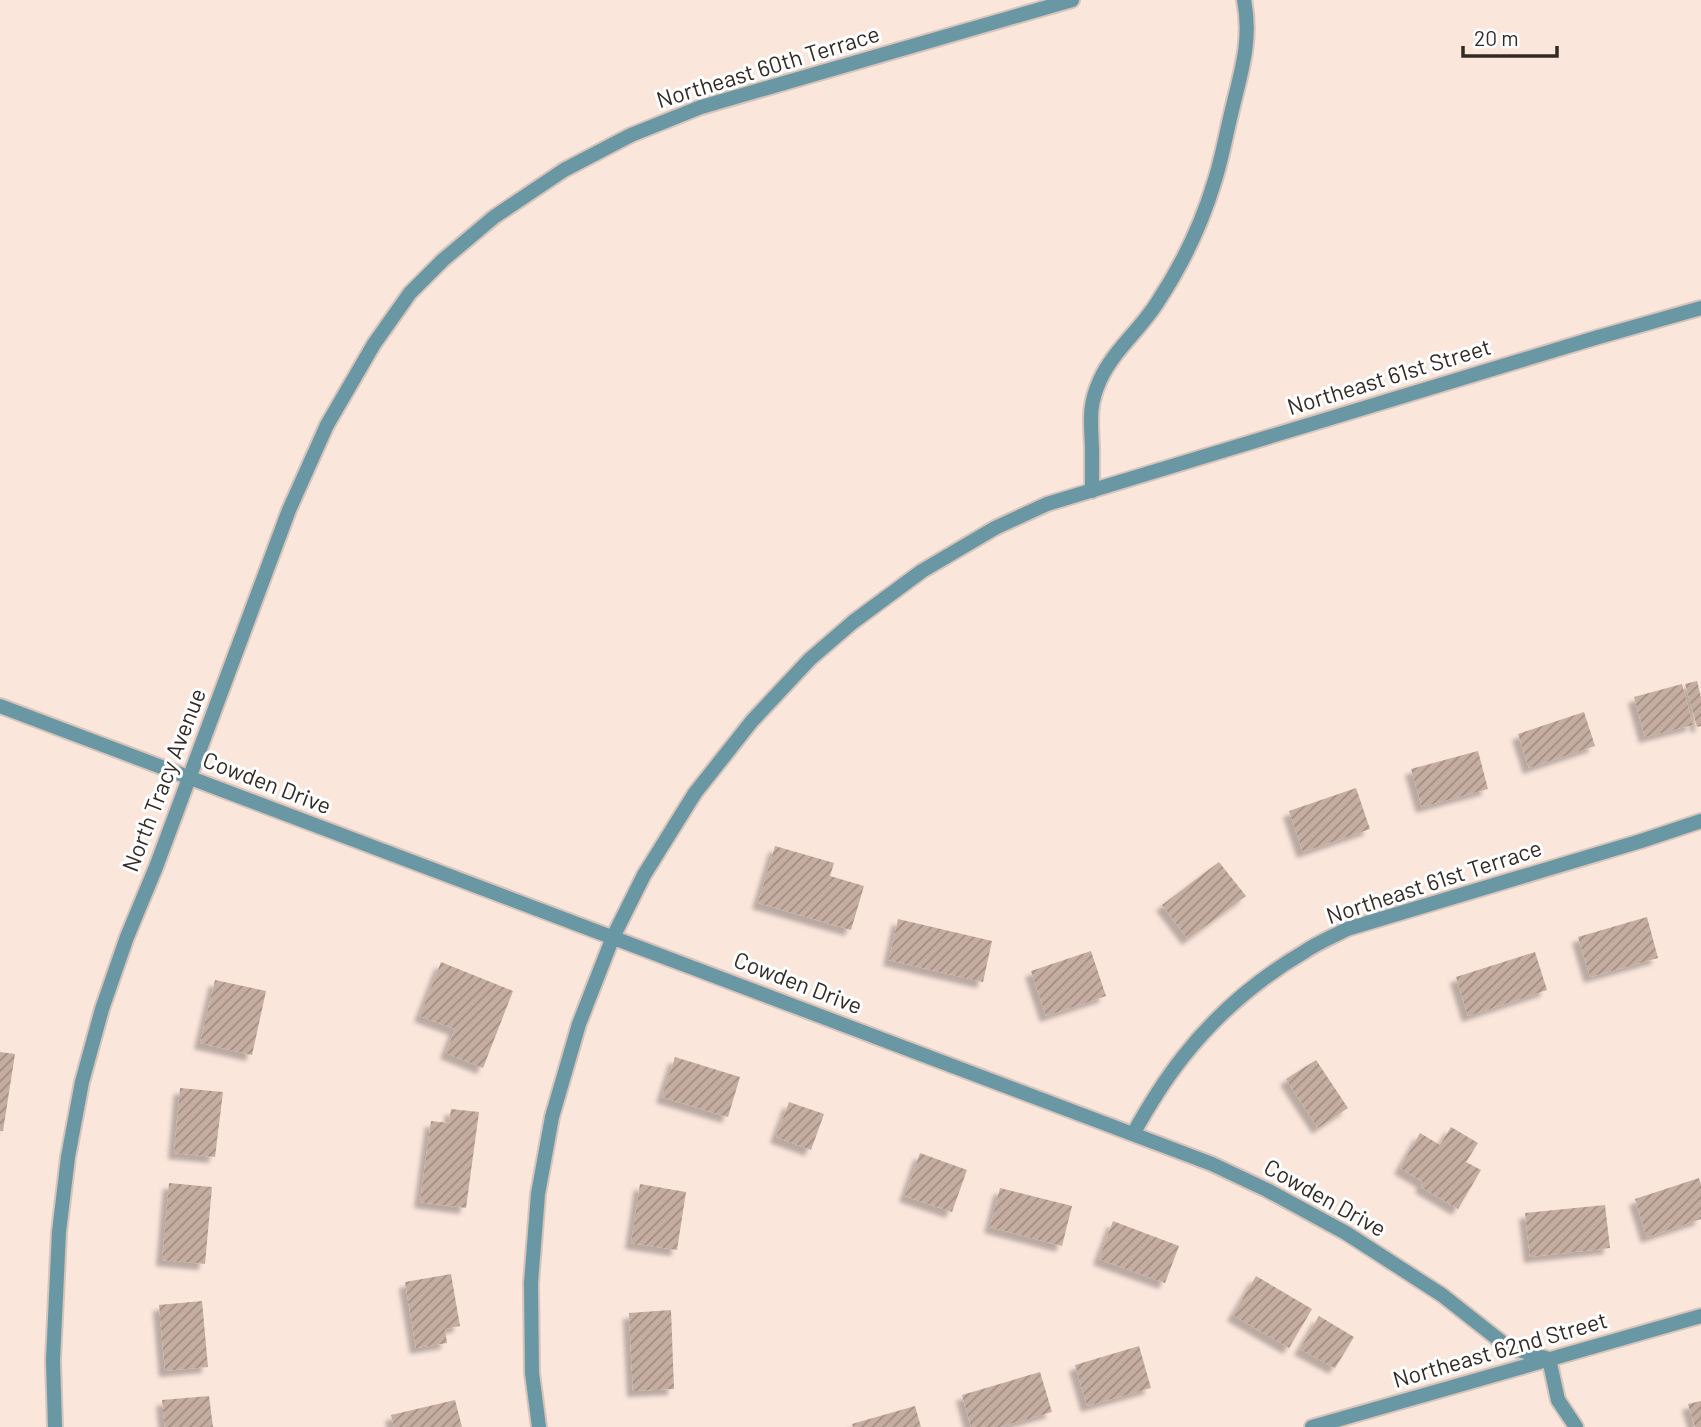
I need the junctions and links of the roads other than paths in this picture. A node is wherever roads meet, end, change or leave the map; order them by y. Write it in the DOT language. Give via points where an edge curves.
graph roads {
  1 [pos="1072,0"];
  2 [pos="1244,0"];
  3 [pos="495,217"];
  4 [pos="1701,308"];
  5 [pos="1092,491"];
  6 [pos="0,706"];
  7 [pos="190,778"];
  8 [pos="1701,821"];
  9 [pos="613,937"];
  10 [pos="1133,1134"];
  11 [pos="1701,1316"];
  12 [pos="1549,1359"];
  13 [pos="55,1427"];
  14 [pos="539,1427"];
  15 [pos="1312,1427"];
  16 [pos="1576,1427"];
  1 -- 3 [label="street, Northeast 60th Terrace" via="701,107 631,135 564,170"];
  2 -- 5 [label="street" via="1246,53 1215,181 1180,266 1100,380 1090,424"];
  3 -- 7 [label="street, North Tracy Avenue" via="410,293 327,425 289,510"];
  4 -- 5 [label="street, Northeast 61st Street"];
  5 -- 9 [label="street, Northeast 61st Street" via="1047,504 995,528 922,571 810,659 752,721 695,793 644,875"];
  6 -- 7 [label="street, Cowden Drive"];
  7 -- 9 [label="street, Cowden Drive"];
  7 -- 13 [label="street, North Tracy Avenue" via="127,937 82,1082 59,1232"];
  8 -- 10 [label="street, Northeast 61st Terrace" via="1347,929 1305,950 1231,1005 1183,1056"];
  9 -- 10 [label="street, Cowden Drive"];
  9 -- 14 [label="street, Northeast 61st Street" via="579,1024 552,1117 538,1194 531,1283 532,1373"];
  10 -- 12 [label="street, Cowden Drive" via="1267,1189 1442,1295 1508,1348"];
  11 -- 12 [label="street, Northeast 62nd Street"];
  12 -- 15 [label="street, Northeast 62nd Street"];
  12 -- 16 [label="street" via="1558,1400"];
}
